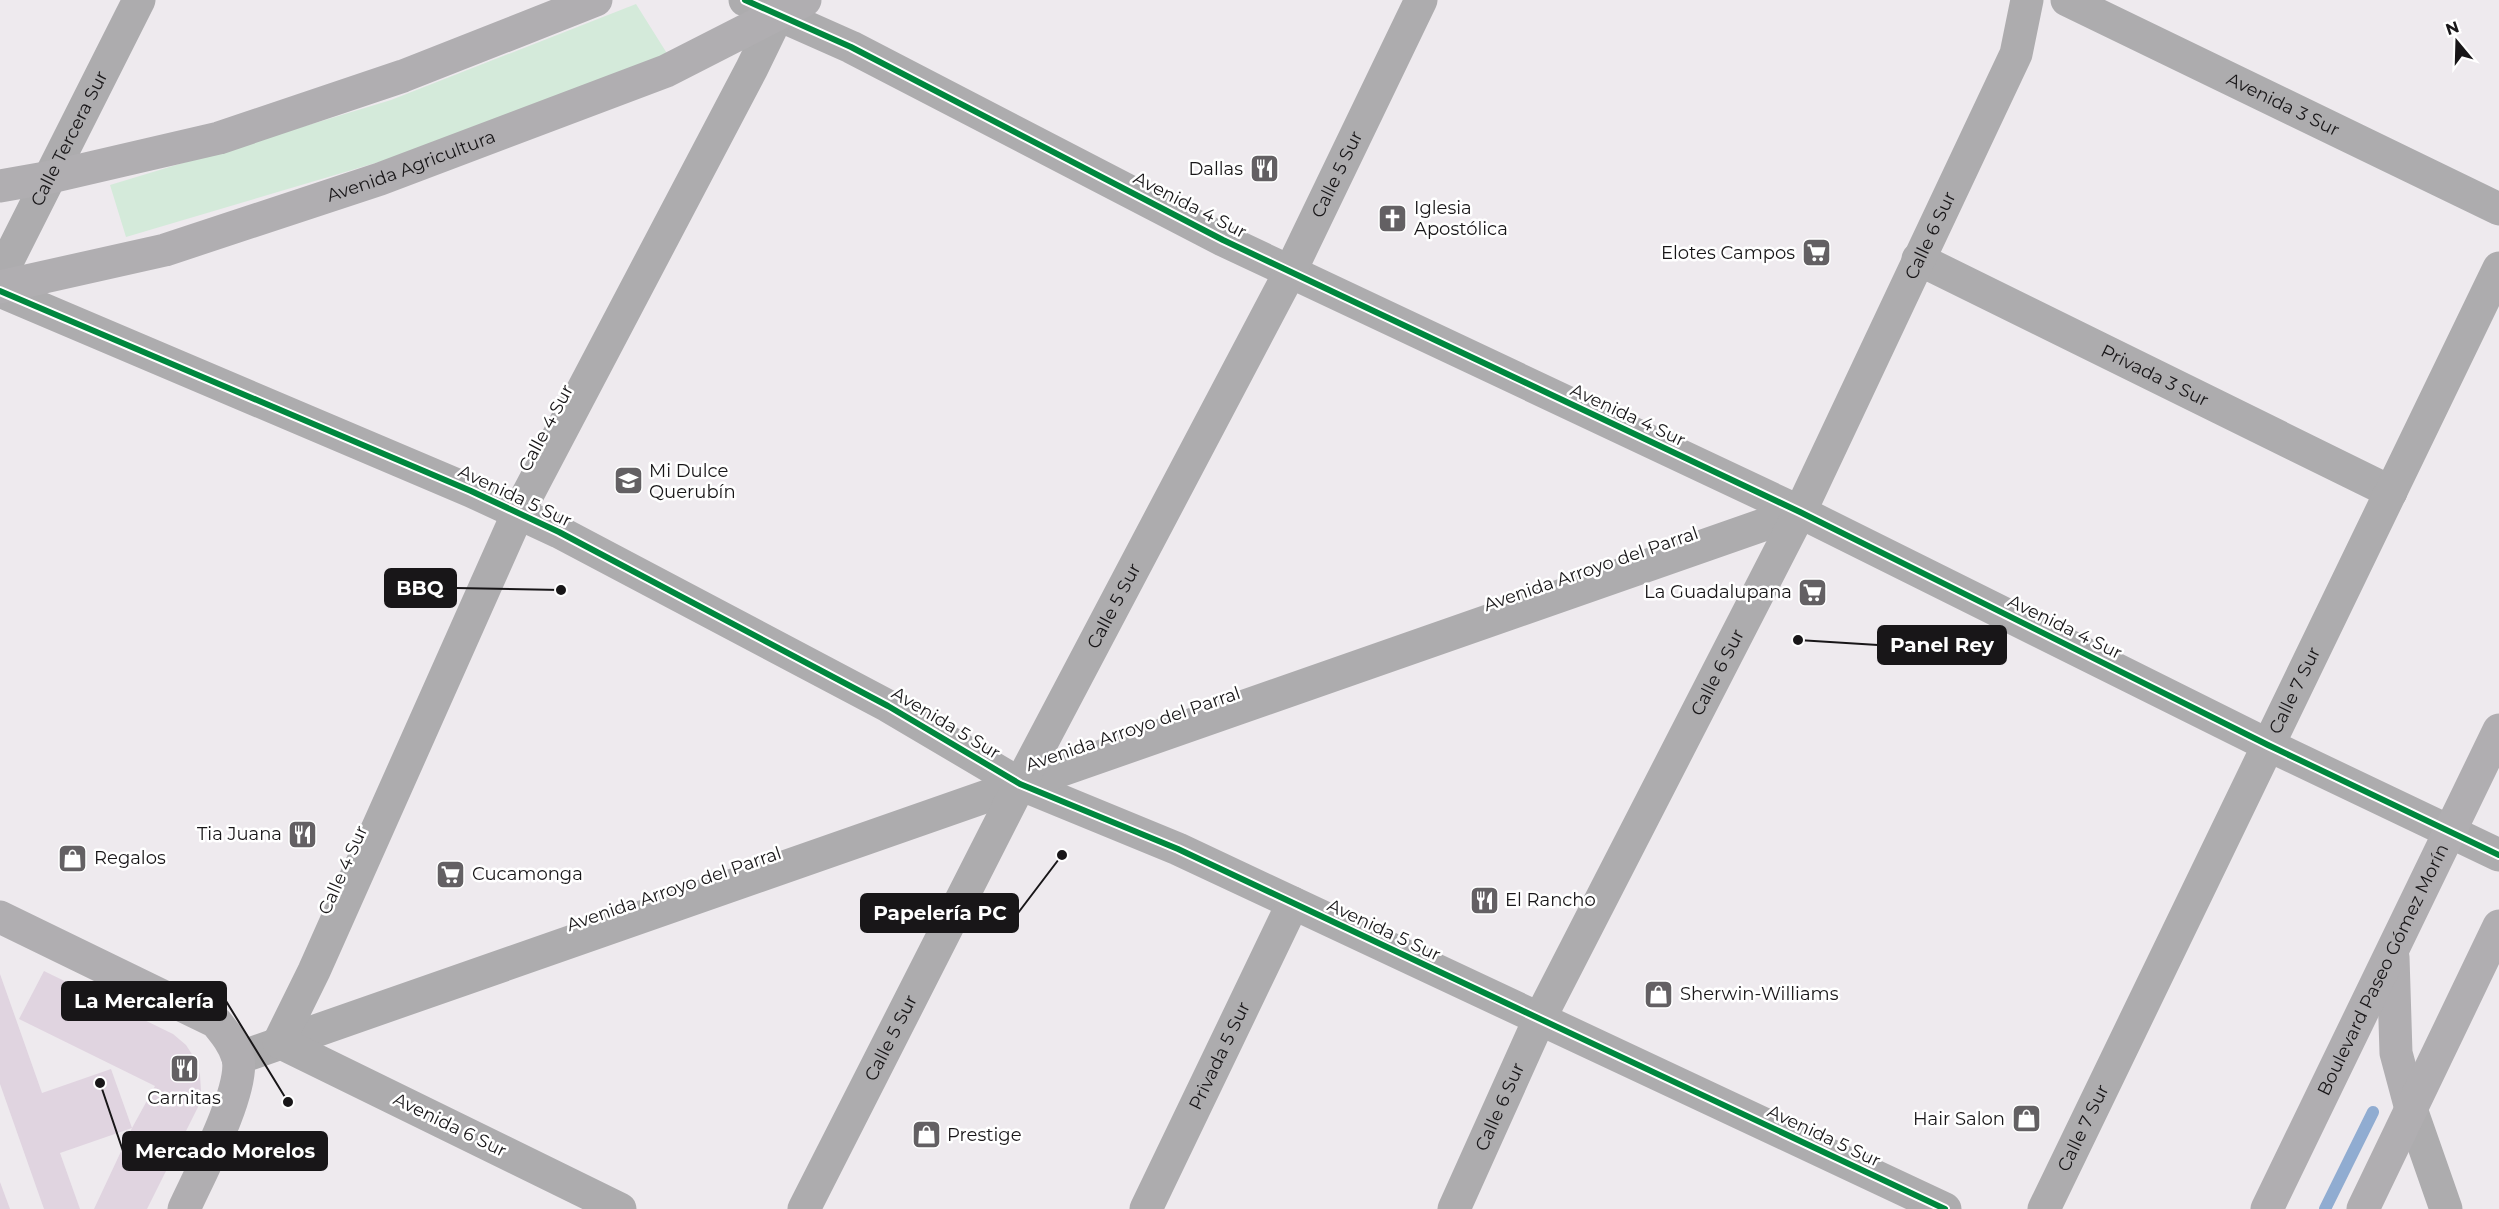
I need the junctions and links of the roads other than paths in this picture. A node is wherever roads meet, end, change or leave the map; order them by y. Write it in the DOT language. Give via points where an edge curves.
graph roads {
  1 [pos="139,0"];
  2 [pos="596,0"];
  3 [pos="745,0"];
  4 [pos="1421,0"];
  5 [pos="2027,0"];
  6 [pos="2067,0"];
  7 [pos="790,5"];
  8 [pos="51,177"];
  9 [pos="0,186"];
  10 [pos="2499,209"];
  11 [pos="1918,259"];
  12 [pos="2499,268"];
  13 [pos="1290,272"];
  14 [pos="0,276"];
  15 [pos="0,289"];
  16 [pos="2391,492"];
  17 [pos="1800,512"];
  18 [pos="518,513"];
  19 [pos="2499,730"];
  20 [pos="2268,745"];
  21 [pos="1020,784"];
  22 [pos="2451,832"];
  23 [pos="2499,855"];
  24 [pos="1293,903"];
  25 [pos="0,917"];
  26 [pos="2499,926"];
  27 [pos="2393,949"];
  28 [pos="1539,1020"];
  29 [pos="279,1042"];
  30 [pos="237,1058"];
  31 [pos="2412,1109"];
  32 [pos="184,1209"];
  33 [pos="620,1209"];
  34 [pos="804,1209"];
  35 [pos="1146,1209"];
  36 [pos="1454,1209"];
  37 [pos="1945,1209"];
  38 [pos="2044,1209"];
  39 [pos="2267,1209"];
  40 [pos="2363,1209"];
  41 [pos="2446,1209"];
  1 -- 8 [label="street, Calle Tercera Sur"];
  2 -- 8 [label="main road" via="403,76 219,138"];
  3 -- 7 [label="street, Avenida 4 Sur"];
  4 -- 13 [label="street, Calle 5 Sur"];
  5 -- 11 [label="street, Calle 6 Sur" via="2016,54"];
  6 -- 10 [label="street, Avenida 3 Sur"];
  7 -- 13 [label="street, Avenida 4 Sur" via="851,47"];
  7 -- 15 [label="main road, Avenida Agricultura" via="666,71 380,179 165,250"];
  7 -- 18 [label="street, Calle 4 Sur"];
  8 -- 9 [label="main road"];
  8 -- 14 [label="street, Calle Tercera Sur"];
  11 -- 16 [label="street, Privada 3 Sur"];
  11 -- 17 [label="street, Calle 6 Sur"];
  12 -- 16 [label="street, Calle 7 Sur"];
  13 -- 17 [label="street, Avenida 4 Sur"];
  13 -- 21 [label="street, Calle 5 Sur"];
  15 -- 18 [label="street, Avenida 5 Sur"];
  16 -- 20 [label="street, Calle 7 Sur"];
  17 -- 20 [label="street, Avenida 4 Sur"];
  17 -- 21 [label="street, Avenida Arroyo del Parral"];
  17 -- 28 [label="street, Calle 6 Sur"];
  18 -- 21 [label="street, Avenida 5 Sur" via="888,706"];
  18 -- 29 [label="street, Calle 4 Sur"];
  19 -- 22 [label="main road, Boulevard Paseo Gómez Morín"];
  20 -- 22 [label="street, Avenida 4 Sur"];
  20 -- 38 [label="street, Calle 7 Sur"];
  21 -- 24 [label="street, Avenida 5 Sur" via="1179,849"];
  21 -- 29 [label="street, Avenida Arroyo del Parral"];
  21 -- 34 [label="street, Calle 5 Sur"];
  22 -- 23 [label="street, Avenida 4 Sur"];
  22 -- 27 [label="main road, Boulevard Paseo Gómez Morín"];
  24 -- 28 [label="street, Avenida 5 Sur"];
  24 -- 35 [label="street, Privada 5 Sur"];
  25 -- 30 [label="main road" via="216,1022 229,1037"];
  26 -- 31 [label="main road"];
  27 -- 31 [label="main road" via="2396,1053"];
  27 -- 39 [label="main road, Boulevard Paseo Gómez Morín"];
  28 -- 36 [label="street, Calle 6 Sur"];
  28 -- 37 [label="street, Avenida 5 Sur"];
  29 -- 30 [label="street, Avenida Arroyo del Parral"];
  29 -- 33 [label="street, Avenida 6 Sur"];
  30 -- 32 [label="main road" via="234,1096"];
  31 -- 40 [label="main road"];
  31 -- 41 [label="street"];
}
